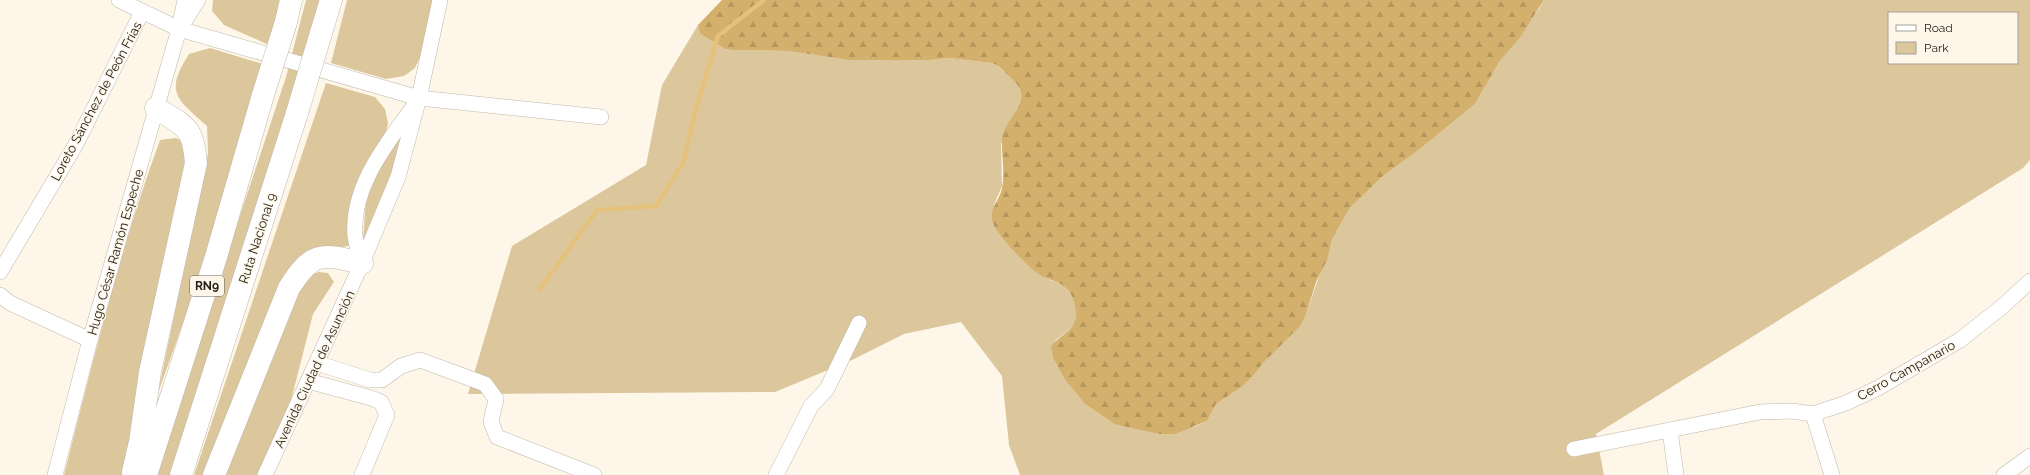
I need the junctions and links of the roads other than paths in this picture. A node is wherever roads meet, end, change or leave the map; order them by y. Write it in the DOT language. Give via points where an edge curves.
graph roads {
  1 [pos="119,0"];
  2 [pos="186,0"];
  3 [pos="198,0"];
  4 [pos="291,0"];
  5 [pos="331,0"];
  6 [pos="440,0"];
  7 [pos="142,12"];
  8 [pos="179,29"];
  9 [pos="419,98"];
  10 [pos="156,108"];
  11 [pos="601,117"];
  12 [pos="362,263"];
  13 [pos="0,272"];
  14 [pos="2030,281"];
  15 [pos="0,294"];
  16 [pos="859,323"];
  17 [pos="90,340"];
  18 [pos="317,362"];
  19 [pos="308,381"];
  20 [pos="1813,414"];
  21 [pos="1670,430"];
  22 [pos="1574,449"];
  23 [pos="2030,456"];
  24 [pos="55,475"];
  25 [pos="132,475"];
  26 [pos="146,475"];
  27 [pos="181,475"];
  28 [pos="214,475"];
  29 [pos="265,475"];
  30 [pos="362,475"];
  31 [pos="594,475"];
  32 [pos="776,475"];
  33 [pos="1676,475"];
  34 [pos="1832,475"];
  35 [pos="2004,475"];
  1 -- 7 [label="street"];
  2 -- 8 [label="street, Hugo César Ramón Espeche"];
  3 -- 8 [label="street, Hugo César Ramón Espeche"];
  4 -- 26 [label="highway, RN9, bridge" via="216,257"];
  5 -- 27 [label="highway, Ruta Nacional 9 / RN9, bridge"];
  6 -- 9 [label="street, Avenida Ciudad de Asunción"];
  7 -- 8 [label="street"];
  7 -- 13 [label="street, Loreto Sánchez de Peón Frías" via="75,146"];
  8 -- 9 [label="street"];
  8 -- 10 [label="street, Hugo César Ramón Espeche"];
  9 -- 11 [label="street"];
  9 -- 12 [label="street, Avenida Ciudad de Asunción" via="398,177"];
  9 -- 12 [label="street, Avenida Ciudad de Asunción" via="368,176 357,207 355,236"];
  10 -- 17 [label="street, Hugo César Ramón Espeche"];
  10 -- 25 [label="highway" via="185,127 192,135 196,163 150,372 140,442"];
  12 -- 18 [label="street, Avenida Ciudad de Asunción"];
  12 -- 28 [label="highway" via="326,256 301,269 289,288"];
  14 -- 20 [label="street, Cerro Campanario" via="1960,340 1878,388 1846,403"];
  15 -- 17 [label="street" via="10,303"];
  16 -- 32 [label="street" via="827,389 811,406"];
  17 -- 24 [label="street, Hugo César Ramón Espeche"];
  18 -- 19 [label="street, Avenida Ciudad de Asunción"];
  18 -- 31 [label="street" via="370,380 382,380 401,366 420,360 485,384 496,399 491,422 497,437"];
  19 -- 29 [label="street, Avenida Ciudad de Asunción"];
  19 -- 30 [label="street" via="381,402 387,415"];
  20 -- 21 [label="street, Cerro Campanario" via="1792,411 1760,412"];
  20 -- 34 [label="street"];
  21 -- 22 [label="street, Cerro Campanario"];
  21 -- 33 [label="street"];
  23 -- 35 [label="street"];
}
